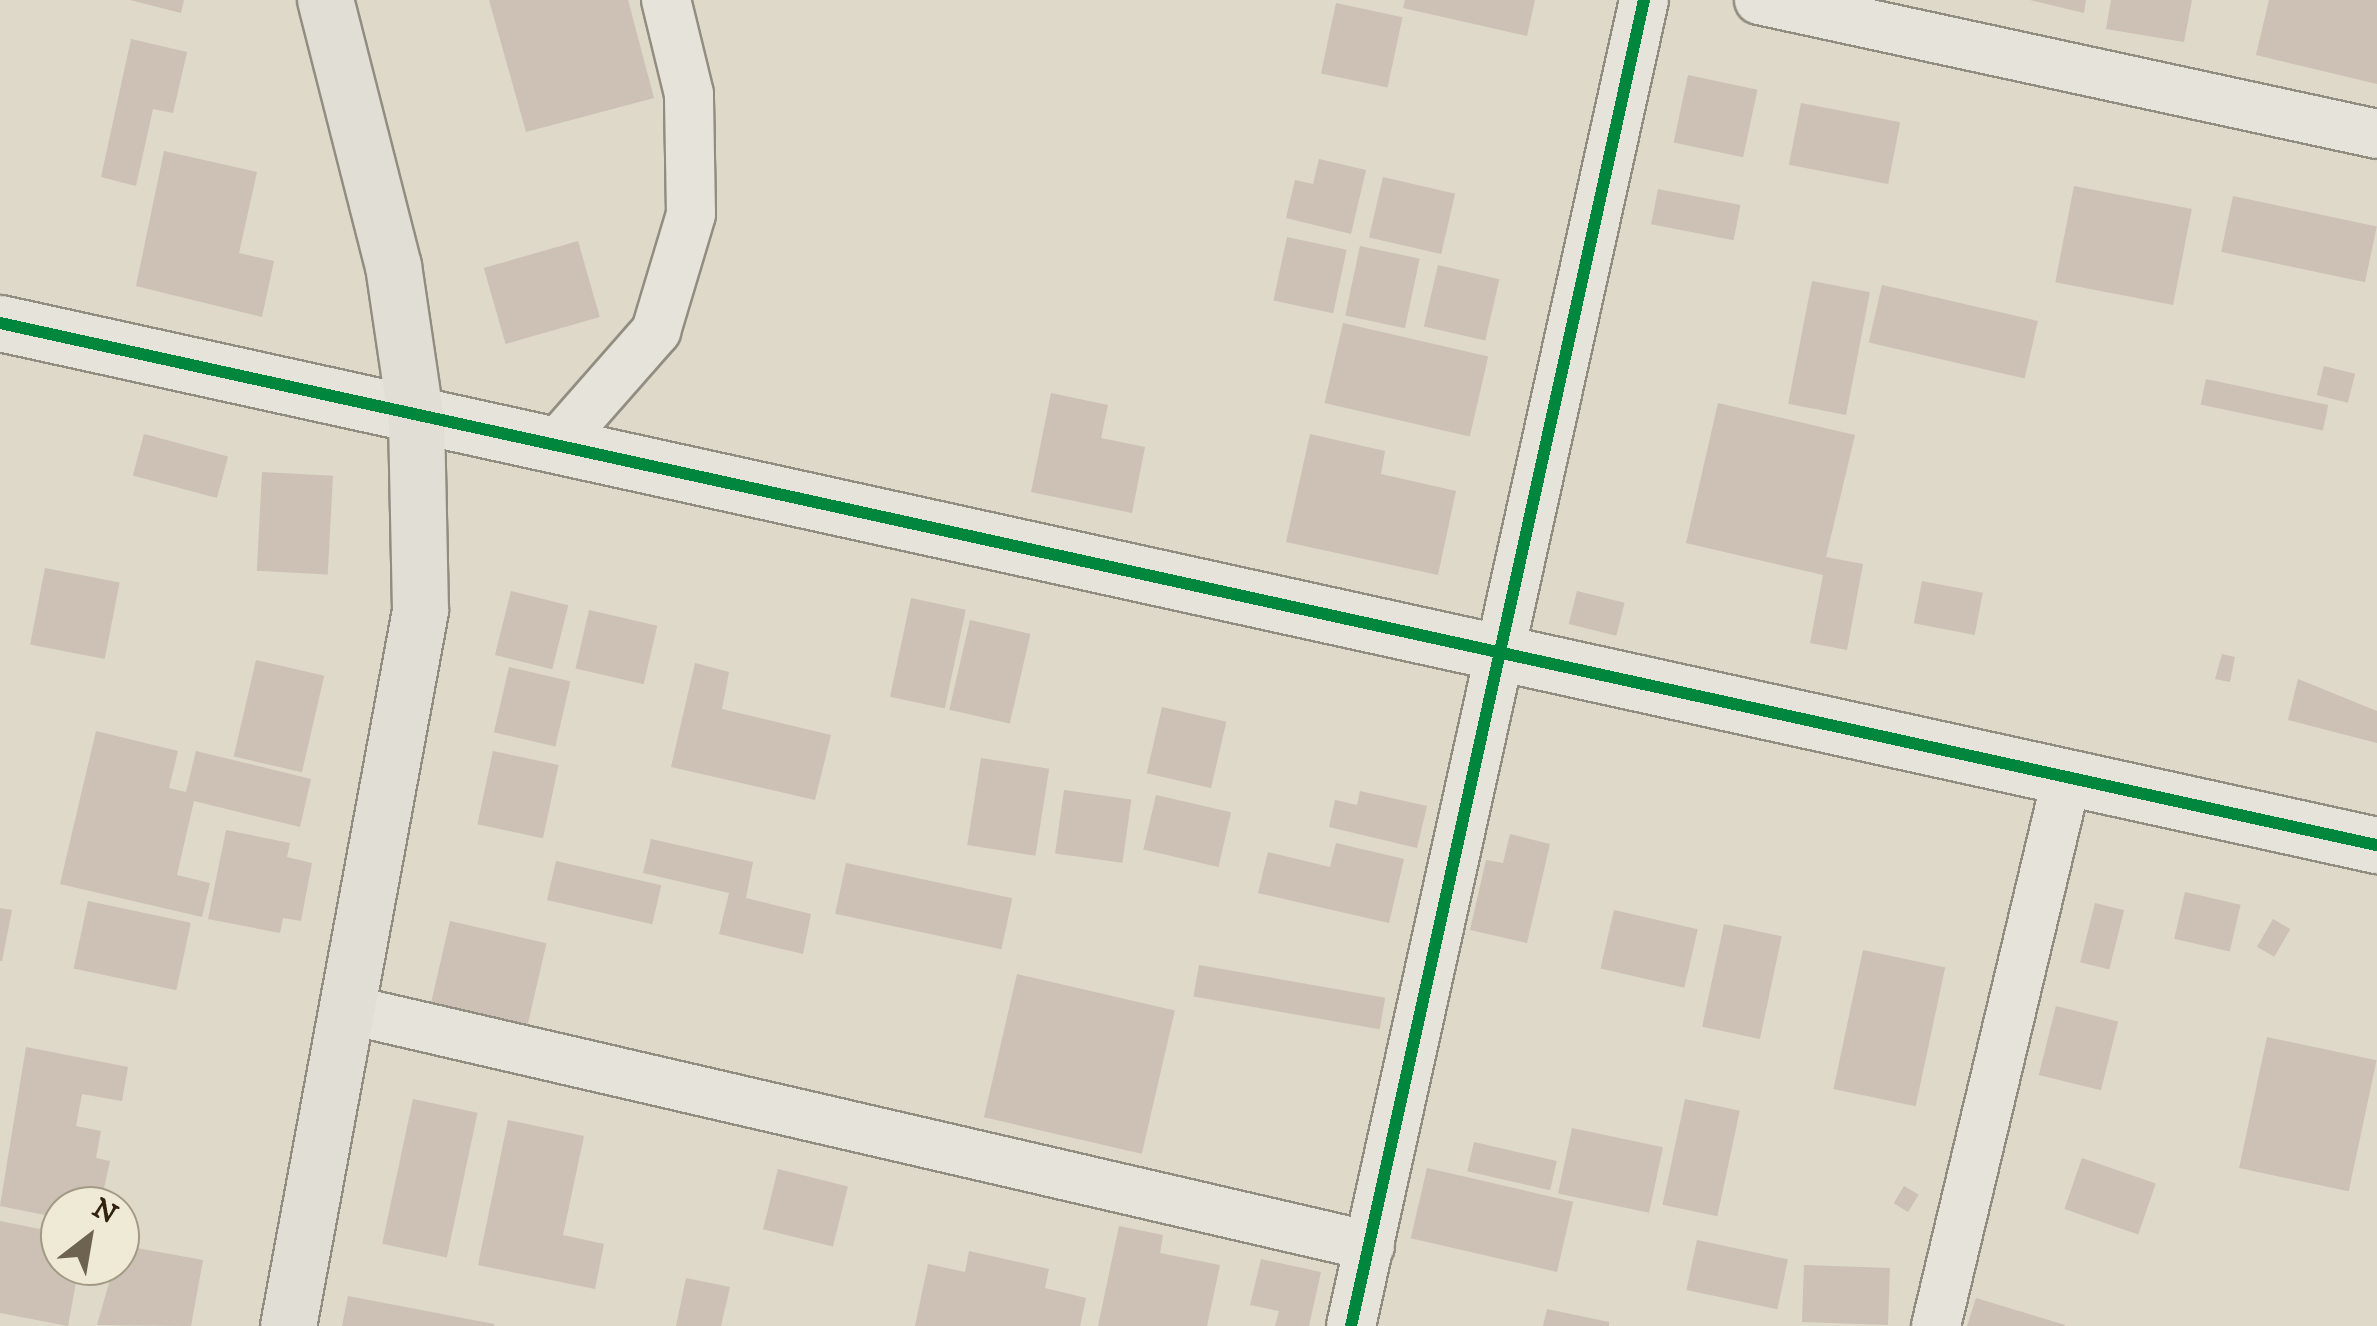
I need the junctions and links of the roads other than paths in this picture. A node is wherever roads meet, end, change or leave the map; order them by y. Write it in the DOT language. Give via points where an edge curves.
graph roads {
  1 [pos="325,0"];
  2 [pos="666,0"];
  3 [pos="1644,0"];
  4 [pos="1759,0"];
  5 [pos="2377,134"];
  6 [pos="0,323"];
  7 [pos="416,420"];
  8 [pos="556,445"];
  9 [pos="1499,652"];
  10 [pos="2067,777"];
  11 [pos="2377,845"];
  12 [pos="346,1009"];
  13 [pos="1370,1246"];
  14 [pos="288,1326"];
  15 [pos="1351,1326"];
  16 [pos="1936,1326"];
  1 -- 7 [label="main road" via="393,266"];
  2 -- 8 [label="street" via="689,94 691,214 656,331"];
  3 -- 9 [label="street"];
  4 -- 5 [label="street"];
  6 -- 7 [label="street"];
  7 -- 8 [label="street"];
  7 -- 12 [label="main road" via="420,610"];
  8 -- 9 [label="street"];
  9 -- 10 [label="street"];
  9 -- 13 [label="street"];
  10 -- 11 [label="street"];
  10 -- 16 [label="street"];
  12 -- 13 [label="street"];
  12 -- 14 [label="main road"];
  13 -- 15 [label="street"];
}
